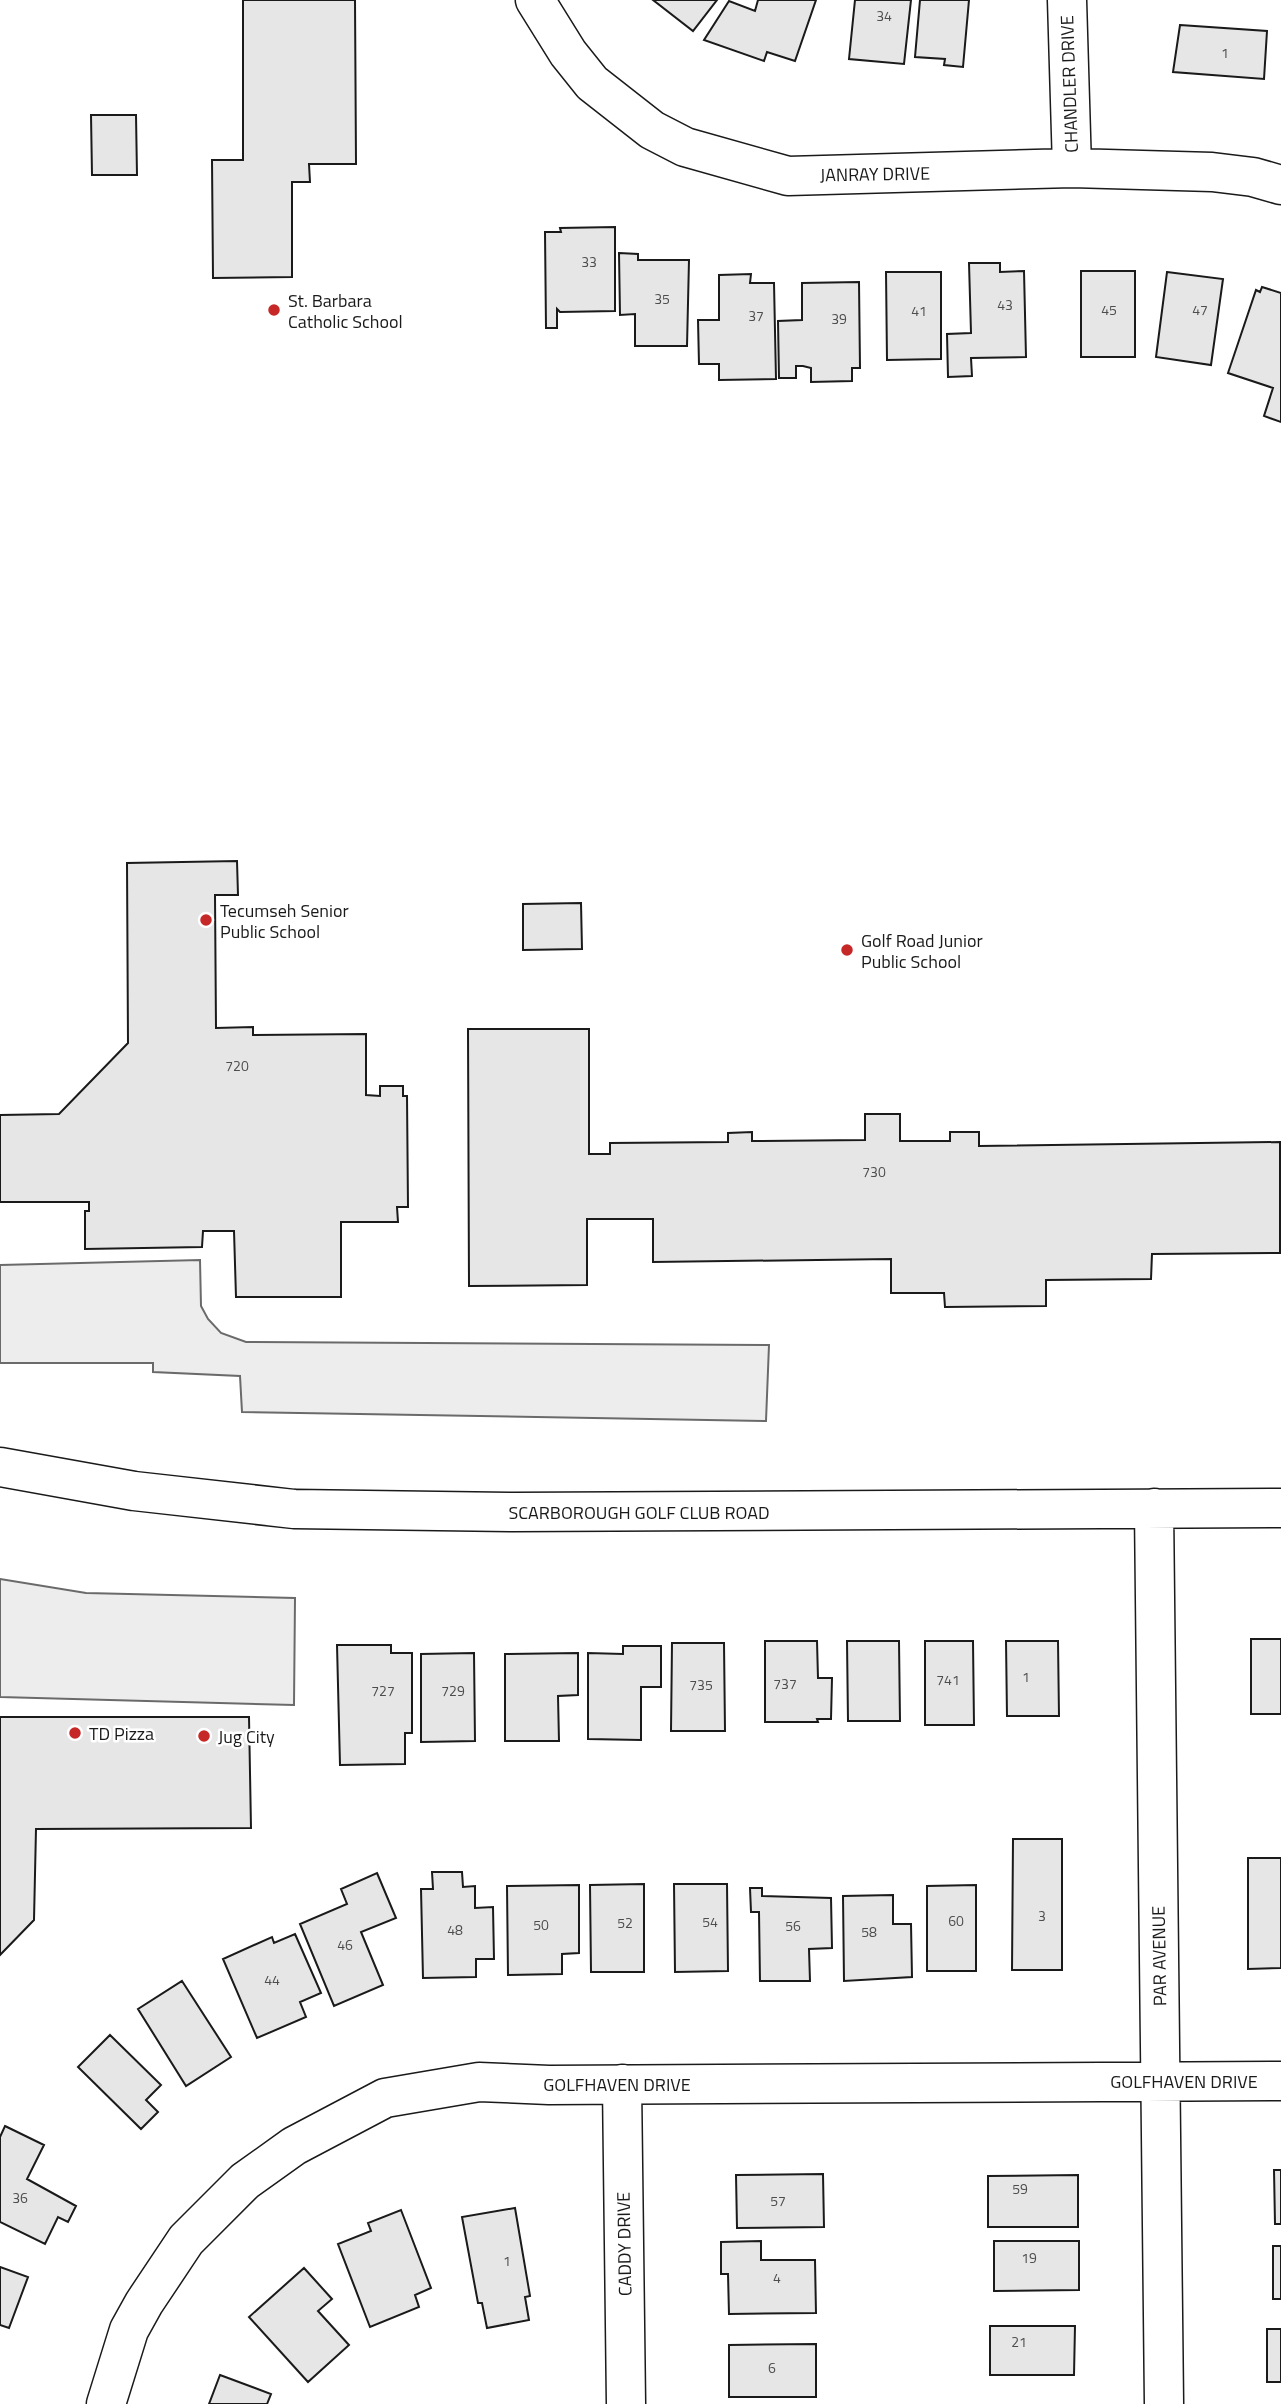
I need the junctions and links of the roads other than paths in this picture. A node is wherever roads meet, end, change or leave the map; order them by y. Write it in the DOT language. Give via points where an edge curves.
graph roads {
  1 [pos="535,0"];
  2 [pos="1067,0"];
  3 [pos="1072,168"];
  4 [pos="1281,185"];
  5 [pos="0,1467"];
  6 [pos="1154,1508"];
  7 [pos="1281,1508"];
  8 [pos="1281,2081"];
  9 [pos="1160,2082"];
  10 [pos="622,2084"];
  11 [pos="106,2404"];
  12 [pos="626,2404"];
  13 [pos="1164,2404"];
  1 -- 3 [label="street, JANRAY DRIVE" via="592,83 652,130 685,147 788,176"];
  2 -- 3 [label="street, CHANDLER DRIVE"];
  3 -- 4 [label="street, JANRAY DRIVE" via="1212,172"];
  5 -- 6 [label="street, SCARBOROUGH GOLF CLUB ROAD" via="134,1491 294,1509"];
  6 -- 7 [label="street, SCARBOROUGH GOLF CLUB ROAD"];
  6 -- 9 [label="street, PAR AVENUE"];
  8 -- 9 [label="street, GOLFHAVEN DRIVE"];
  9 -- 10 [label="street, GOLFHAVEN DRIVE"];
  9 -- 13 [label="street, PAR AVENUE"];
  10 -- 11 [label="street, GOLFHAVEN DRIVE" via="479,2082 385,2098 294,2146 245,2182 186,2240 129,2330"];
  10 -- 12 [label="street, CADDY DRIVE"];
}
